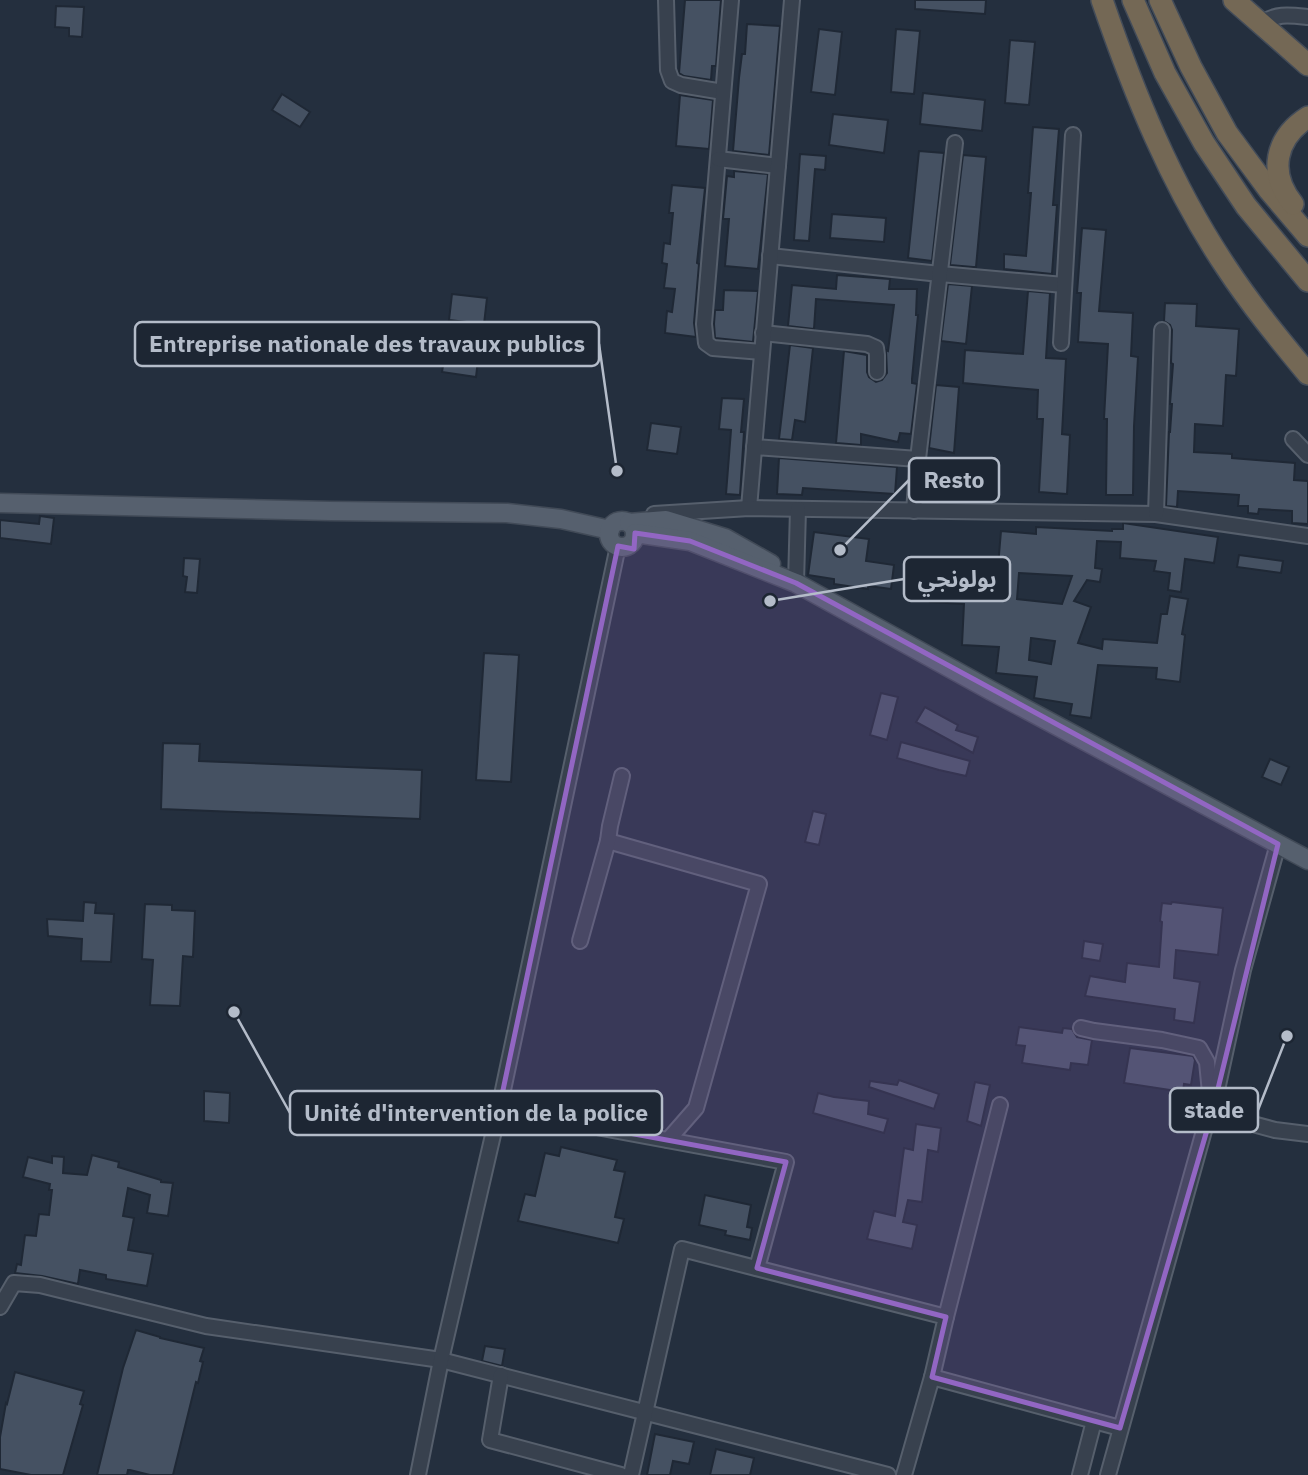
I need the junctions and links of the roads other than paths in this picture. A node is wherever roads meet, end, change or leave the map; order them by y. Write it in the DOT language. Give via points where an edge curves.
graph roads {
  1 [pos="666,0"];
  2 [pos="731,0"];
  3 [pos="792,0"];
  4 [pos="1102,0"];
  5 [pos="1133,0"];
  6 [pos="1160,0"];
  7 [pos="1234,0"];
  8 [pos="1308,17"];
  9 [pos="1260,23"];
  10 [pos="1308,65"];
  11 [pos="723,92"];
  12 [pos="1308,117"];
  13 [pos="1073,135"];
  14 [pos="955,143"];
  15 [pos="718,159"];
  16 [pos="778,166"];
  17 [pos="1308,221"];
  18 [pos="1308,236"];
  19 [pos="770,256"];
  20 [pos="940,274"];
  21 [pos="1308,281"];
  22 [pos="1064,285"];
  23 [pos="1162,330"];
  24 [pos="764,333"];
  25 [pos="1061,343"];
  26 [pos="762,352"];
  27 [pos="877,372"];
  28 [pos="1308,374"];
  29 [pos="1293,439"];
  30 [pos="754,447"];
  31 [pos="1308,454"];
  32 [pos="918,459"];
  33 [pos="0,503"];
  34 [pos="749,508"];
  35 [pos="798,509"];
  36 [pos="914,511"];
  37 [pos="1156,514"];
  38 [pos="623,530"];
  39 [pos="1308,536"];
  40 [pos="796,583"];
  41 [pos="622,776"];
  42 [pos="608,841"];
  43 [pos="1278,844"];
  44 [pos="1308,860"];
  45 [pos="580,940"];
  46 [pos="1082,1028"];
  47 [pos="1000,1105"];
  48 [pos="499,1109"];
  49 [pos="1212,1113"];
  50 [pos="1308,1134"];
  51 [pos="668,1140"];
  52 [pos="757,1268"];
  53 [pos="0,1307"];
  54 [pos="946,1318"];
  55 [pos="441,1360"];
  56 [pos="501,1375"];
  57 [pos="932,1377"];
  58 [pos="645,1413"];
  59 [pos="1094,1421"];
  60 [pos="1121,1428"];
  61 [pos="418,1475"];
  62 [pos="621,1475"];
  63 [pos="631,1475"];
  64 [pos="888,1475"];
  65 [pos="904,1475"];
  66 [pos="1080,1475"];
  67 [pos="1108,1475"];
  1 -- 11 [label="street" via="672,81"];
  2 -- 11 [label="street"];
  3 -- 16 [label="street"];
  4 -- 28 [label="highway" via="1147,121 1191,209 1226,267"];
  5 -- 21 [label="highway" via="1165,73 1204,143 1246,206"];
  6 -- 18 [label="highway" via="1227,133"];
  7 -- 9 [label="highway"];
  8 -- 9 [label="street" via="1278,16"];
  9 -- 10 [label="highway"];
  11 -- 15 [label="street"];
  12 -- 17 [label="highway" via="1288,134 1278,170 1286,195"];
  13 -- 22 [label="street"];
  14 -- 20 [label="street"];
  15 -- 16 [label="street"];
  15 -- 26 [label="street" via="706,343 713,348"];
  16 -- 19 [label="street"];
  19 -- 20 [label="street"];
  19 -- 24 [label="street"];
  20 -- 22 [label="street"];
  20 -- 32 [label="street"];
  22 -- 25 [label="street"];
  23 -- 37 [label="street"];
  24 -- 26 [label="street"];
  24 -- 27 [label="street" via="867,344 876,348"];
  26 -- 30 [label="street"];
  29 -- 31 [label="street"];
  30 -- 32 [label="street"];
  30 -- 34 [label="street"];
  32 -- 36 [label="street"];
  33 -- 38 [label="main road" via="507,513"];
  34 -- 35 [label="street"];
  34 -- 38 [label="street" via="656,513"];
  35 -- 36 [label="street"];
  35 -- 40 [label="street"];
  36 -- 37 [label="street"];
  37 -- 39 [label="street"];
  38 -- 40 [label="main road" via="690,541"];
  38 -- 48 [label="street"];
  40 -- 43 [label="main road"];
  41 -- 42 [label="street"];
  42 -- 45 [label="street"];
  42 -- 51 [label="street" via="759,884 696,1108"];
  43 -- 44 [label="main road"];
  43 -- 49 [label="street" via="1243,970"];
  46 -- 49 [label="street" via="1199,1048 1207,1062"];
  47 -- 54 [label="street"];
  48 -- 51 [label="street"];
  48 -- 55 [label="street"];
  49 -- 50 [label="street"];
  49 -- 60 [label="street"];
  51 -- 52 [label="street" via="786,1162"];
  52 -- 54 [label="street"];
  52 -- 58 [label="street" via="682,1249"];
  53 -- 55 [label="street" via="14,1283 40,1284 206,1326"];
  54 -- 57 [label="street"];
  55 -- 56 [label="street"];
  55 -- 61 [label="street"];
  56 -- 58 [label="street"];
  56 -- 62 [label="street" via="490,1440"];
  57 -- 59 [label="street"];
  57 -- 65 [label="street"];
  58 -- 63 [label="street"];
  58 -- 64 [label="street"];
  59 -- 60 [label="street"];
  59 -- 66 [label="street"];
  60 -- 67 [label="street"];
}
